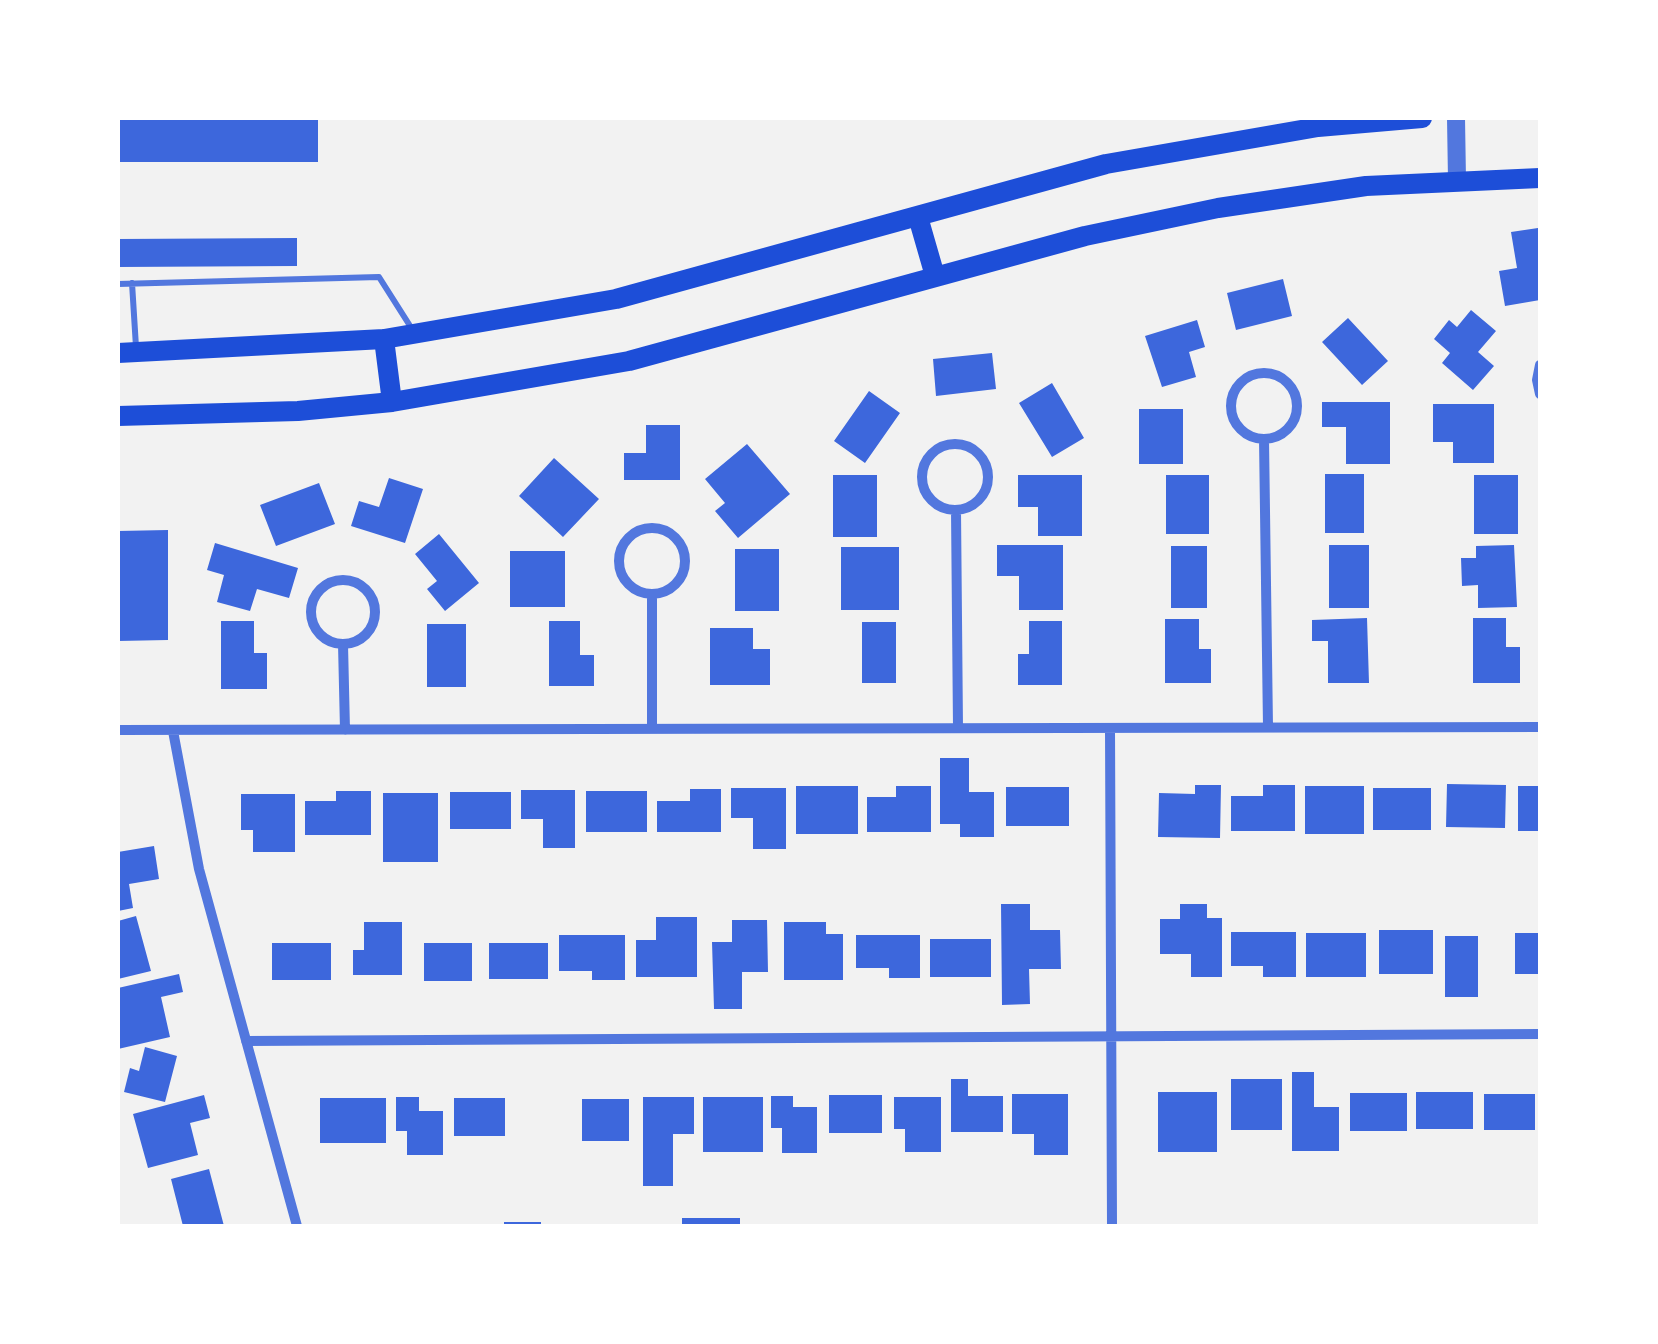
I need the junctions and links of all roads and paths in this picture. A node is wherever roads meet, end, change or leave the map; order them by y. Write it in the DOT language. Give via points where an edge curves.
graph roads {
  1 [pos="1422,118"];
  2 [pos="1456,118"];
  3 [pos="1540,178"];
  4 [pos="1457,180"];
  5 [pos="918,217"];
  6 [pos="934,276"];
  7 [pos="118,284"];
  8 [pos="132,284"];
  9 [pos="415,334"];
  10 [pos="384,340"];
  11 [pos="127,353"];
  12 [pos="1540,365"];
  13 [pos="1540,394"];
  14 [pos="392,402"];
  15 [pos="118,416"];
  16 [pos="1264,439"];
  17 [pos="956,510"];
  18 [pos="652,595"];
  19 [pos="343,644"];
  20 [pos="1540,727"];
  21 [pos="958,728"];
  22 [pos="1110,728"];
  23 [pos="1268,728"];
  24 [pos="652,729"];
  25 [pos="118,730"];
  26 [pos="345,730"];
  27 [pos="172,731"];
  28 [pos="1540,1034"];
  29 [pos="1112,1036"];
  30 [pos="246,1041"];
  31 [pos="297,1226"];
  32 [pos="1112,1226"];
  1 -- 5 [label="main road" via="1318,126 1106,164"];
  2 -- 4 [label="street"];
  3 -- 4 [label="main road"];
  4 -- 6 [label="main road" via="1218,208"];
  5 -- 6 [label="main road"];
  5 -- 9 [label="main road" via="616,299"];
  6 -- 14 [label="main road" via="629,362"];
  7 -- 8 [label="lane"];
  8 -- 9 [label="lane" via="379,277"];
  8 -- 11 [label="lane"];
  9 -- 10 [label="main road"];
  10 -- 11 [label="main road"];
  10 -- 14 [label="main road"];
  12 -- 13 [label="street"];
  14 -- 15 [label="main road" via="298,412"];
  16 -- 16 [label="street" via="1288,429 1297,405 1288,382 1264,372 1240,382 1231,406 1241,429"];
  16 -- 23 [label="street"];
  17 -- 17 [label="street" via="979,500 989,476 978,453 955,444 932,454 922,478 932,500"];
  17 -- 21 [label="street"];
  18 -- 18 [label="street" via="675,585 685,562 675,538 652,528 628,538 618,562 628,585"];
  18 -- 24 [label="street"];
  19 -- 19 [label="street" via="366,635 375,612 365,589 342,580 320,590 310,612 320,635"];
  19 -- 26 [label="street"];
  20 -- 23 [label="street"];
  21 -- 22 [label="street"];
  21 -- 24 [label="street"];
  22 -- 23 [label="street"];
  22 -- 29 [label="street"];
  24 -- 26 [label="street"];
  25 -- 27 [label="street"];
  26 -- 27 [label="street"];
  27 -- 30 [label="street" via="199,869"];
  28 -- 29 [label="street"];
  29 -- 30 [label="street"];
  29 -- 32 [label="street"];
  30 -- 31 [label="street"];
}
